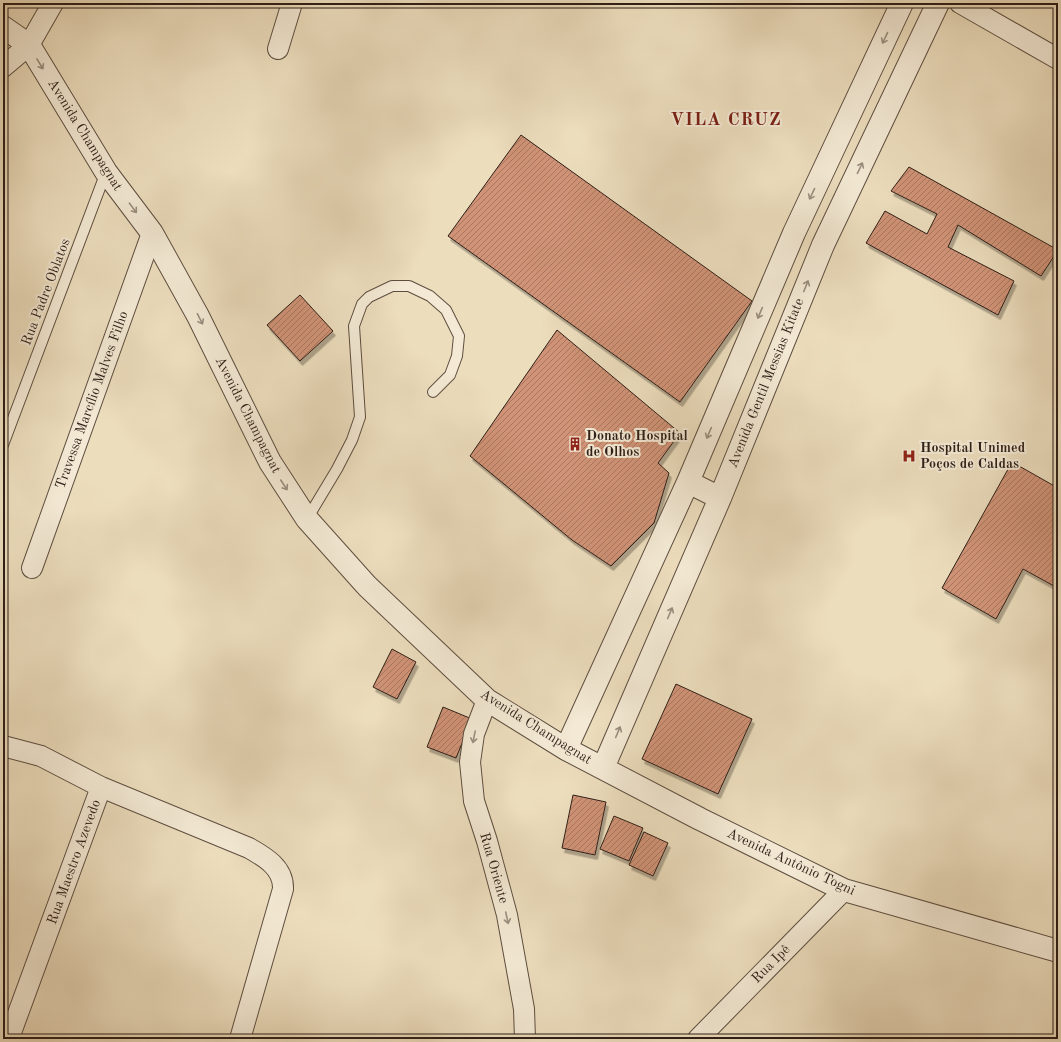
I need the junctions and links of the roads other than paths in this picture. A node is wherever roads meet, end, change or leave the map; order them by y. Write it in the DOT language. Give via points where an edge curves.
graph roads {
  1 [pos="53,3"];
  2 [pos="292,3"];
  3 [pos="902,3"];
  4 [pos="938,3"];
  5 [pos="960,3"];
  6 [pos="3,27"];
  7 [pos="29,45"];
  8 [pos="278,49"];
  9 [pos="1058,59"];
  10 [pos="3,67"];
  11 [pos="106,172"];
  12 [pos="152,233"];
  13 [pos="794,233"];
  14 [pos="823,245"];
  15 [pos="433,392"];
  16 [pos="3,445"];
  17 [pos="688,482"];
  18 [pos="720,498"];
  19 [pos="307,519"];
  20 [pos="32,568"];
  21 [pos="487,700"];
  22 [pos="3,746"];
  23 [pos="566,749"];
  24 [pos="603,768"];
  25 [pos="101,787"];
  26 [pos="844,890"];
  27 [pos="1058,952"];
  28 [pos="9,1038"];
  29 [pos="240,1039"];
  30 [pos="525,1039"];
  31 [pos="698,1039"];
  1 -- 7 [label="street"];
  2 -- 8 [label="street"];
  3 -- 13 [label="street, one-way"];
  14 -- 4 [label="street, Avenida Gentil Messias Kitate, one-way"];
  5 -- 9 [label="street"];
  6 -- 7 [label="street, Avenida Champagnat"];
  7 -- 10 [label="street"];
  7 -- 11 [label="street, Avenida Champagnat, one-way"];
  11 -- 12 [label="street, Avenida Champagnat, one-way"];
  11 -- 16 [label="lane, Rua Padre Oblatos"];
  12 -- 19 [label="street, Avenida Champagnat, one-way" via="198,316 270,462"];
  12 -- 20 [label="street, Travessa Marcílio Malves Filho"];
  13 -- 14 [label="street"];
  13 -- 17 [label="street, one-way"];
  18 -- 14 [label="street, Avenida Gentil Messias Kitate, one-way"];
  15 -- 19 [label="lane" via="450,375 457,356 459,336 446,310 430,296 409,286 392,286 370,297 362,304 354,326 360,418 337,469"];
  17 -- 18 [label="street"];
  17 -- 23 [label="street"];
  24 -- 18 [label="street, Avenida Gentil Messias Kitate, one-way"];
  19 -- 21 [label="street, Avenida Champagnat" via="367,586"];
  21 -- 23 [label="street, Avenida Champagnat"];
  21 -- 30 [label="street, Rua Oriente, one-way" via="474,734 470,762 474,801 507,915 524,1009"];
  22 -- 25 [label="street, Rua Maestro Azevedo" via="41,756"];
  23 -- 24 [label="street, Avenida Champagnat"];
  24 -- 26 [label="street, Avenida Antônio Togni"];
  25 -- 28 [label="street, Rua Maestro Azevedo"];
  25 -- 29 [label="street" via="249,848 269,860 279,873 283,889"];
  26 -- 27 [label="street, Avenida Antônio Togni"];
  26 -- 31 [label="street, Rua Ipê"];
}
